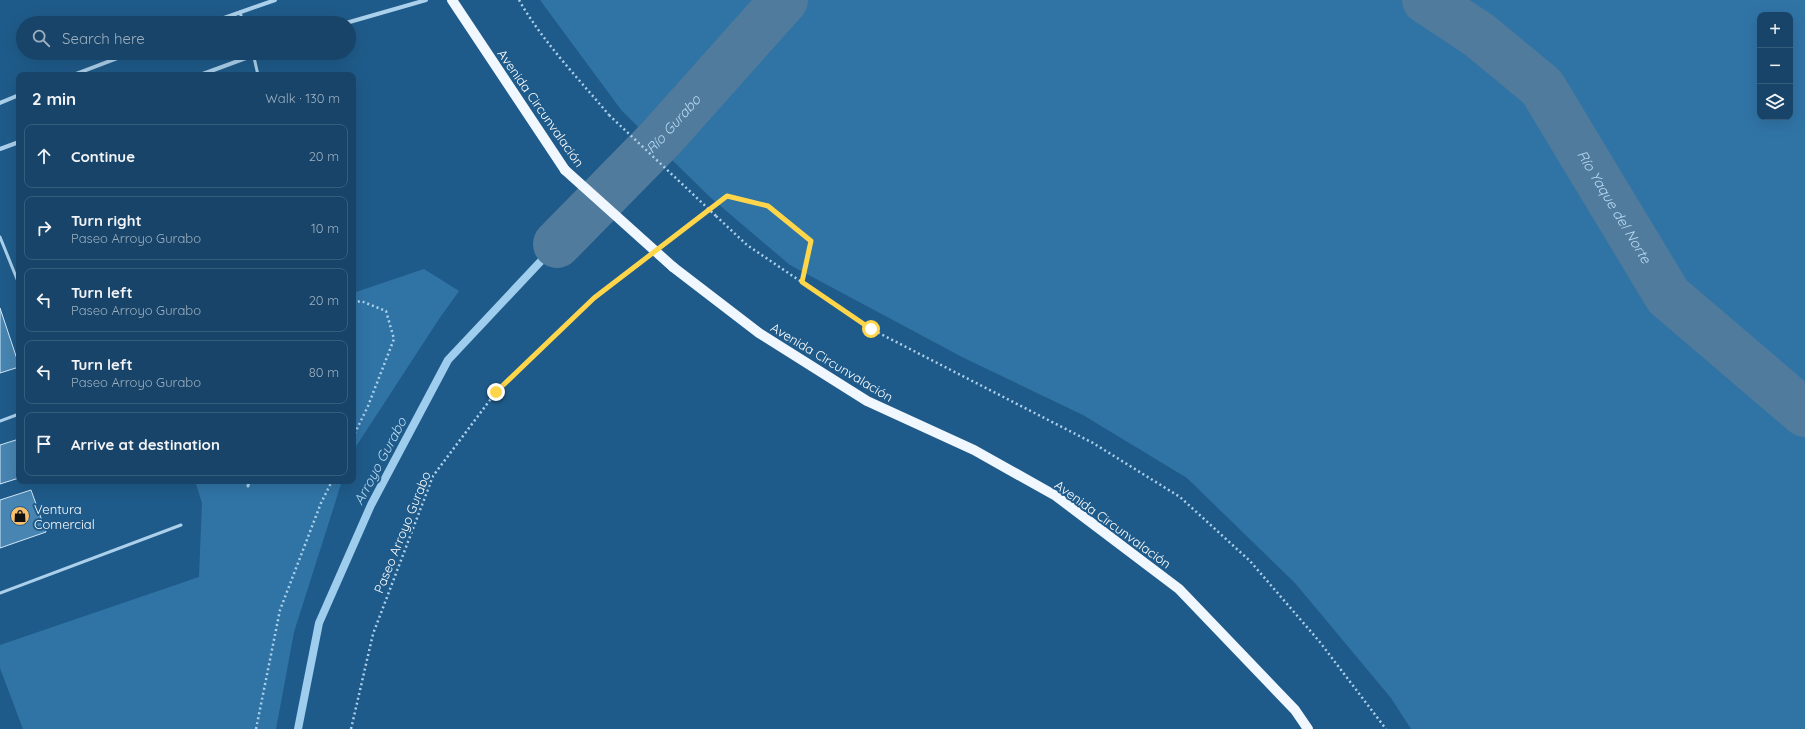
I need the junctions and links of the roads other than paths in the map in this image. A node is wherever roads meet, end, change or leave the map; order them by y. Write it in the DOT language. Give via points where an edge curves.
graph roads {
  1 [pos="275,0"];
  2 [pos="426,0"];
  3 [pos="452,0"];
  4 [pos="240,12"];
  5 [pos="229,16"];
  6 [pos="241,16"];
  7 [pos="356,20"];
  8 [pos="113,60"];
  9 [pos="238,60"];
  10 [pos="254,60"];
  11 [pos="81,72"];
  12 [pos="208,72"];
  13 [pos="257,72"];
  14 [pos="16,97"];
  15 [pos="0,103"];
  16 [pos="16,143"];
  17 [pos="0,149"];
  18 [pos="0,237"];
  19 [pos="16,277"];
  20 [pos="16,415"];
  21 [pos="0,421"];
  22 [pos="181,525"];
  23 [pos="0,593"];
  24 [pos="1308,729"];
  1 -- 4 [label="street"];
  2 -- 7 [label="street"];
  3 -- 24 [label="main road, Avenida Circunvalación, bridge" via="565,170 673,267 758,333 867,401 974,450 1056,496 1179,588 1295,710"];
  4 -- 5 [label="street"];
  4 -- 6 [label="lane"];
  8 -- 11 [label="street"];
  9 -- 12 [label="street"];
  10 -- 13 [label="lane"];
  14 -- 15 [label="street"];
  16 -- 17 [label="street"];
  18 -- 19 [label="lane"];
  20 -- 21 [label="lane"];
  22 -- 23 [label="lane"];
}
